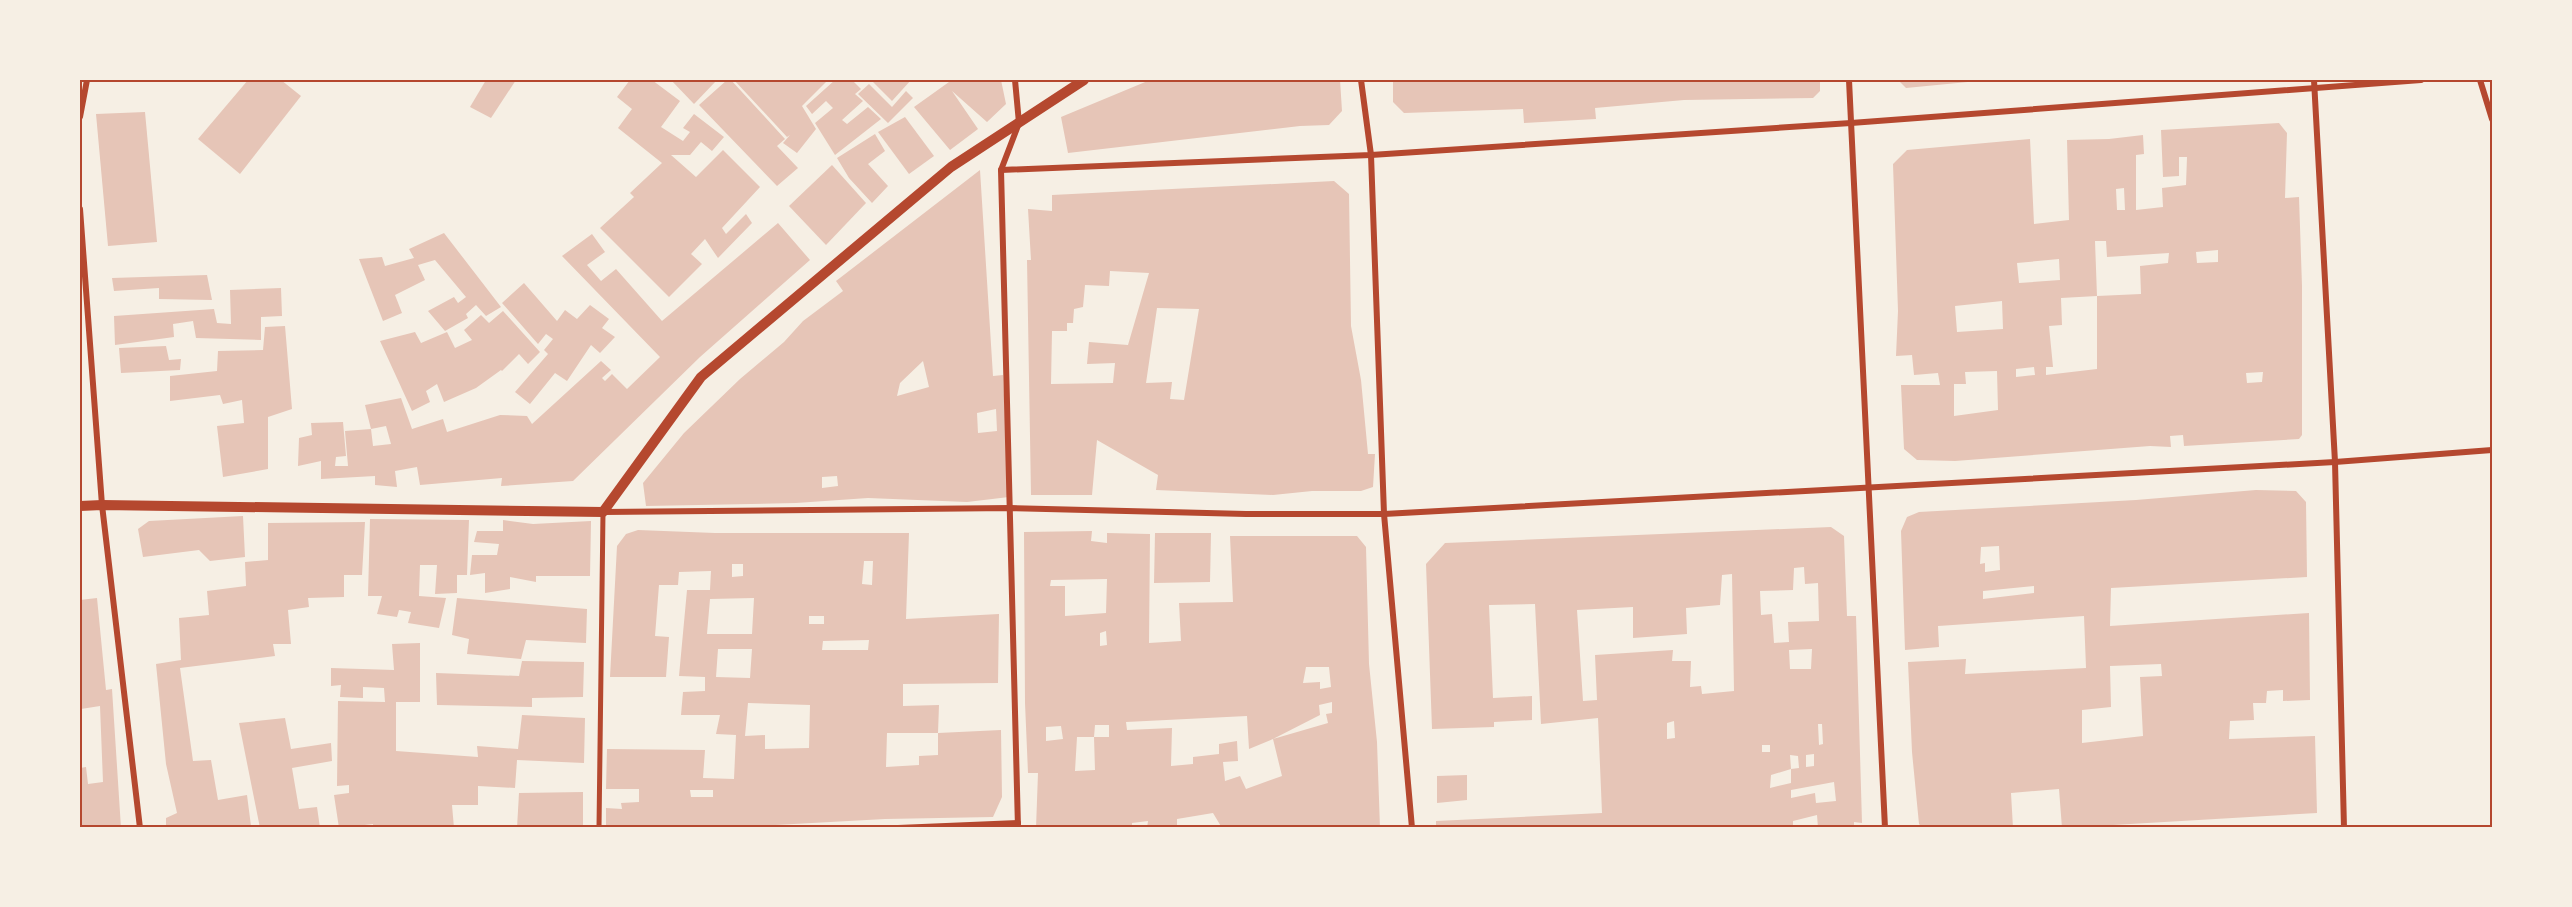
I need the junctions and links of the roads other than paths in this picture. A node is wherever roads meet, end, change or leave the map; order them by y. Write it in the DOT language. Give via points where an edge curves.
graph roads {
  1 [pos="87,80"];
  2 [pos="1015,80"];
  3 [pos="1084,80"];
  4 [pos="1361,80"];
  5 [pos="1849,80"];
  6 [pos="2421,80"];
  7 [pos="2480,80"];
  8 [pos="2314,83"];
  9 [pos="80,117"];
  10 [pos="2493,119"];
  11 [pos="1018,123"];
  12 [pos="1851,123"];
  13 [pos="1371,155"];
  14 [pos="1001,170"];
  15 [pos="80,209"];
  16 [pos="2493,450"];
  17 [pos="2335,462"];
  18 [pos="1868,488"];
  19 [pos="102,504"];
  20 [pos="80,506"];
  21 [pos="1011,508"];
  22 [pos="603,512"];
  23 [pos="1384,514"];
  24 [pos="1018,825"];
  25 [pos="140,828"];
  26 [pos="598,828"];
  27 [pos="898,828"];
  28 [pos="1412,828"];
  29 [pos="1885,828"];
  30 [pos="2344,828"];
  1 -- 9 [label="street"];
  2 -- 11 [label="street"];
  3 -- 11 [label="street"];
  4 -- 13 [label="street"];
  5 -- 12 [label="street"];
  6 -- 8 [label="street"];
  7 -- 10 [label="street"];
  8 -- 12 [label="street"];
  8 -- 17 [label="street"];
  11 -- 14 [label="street"];
  11 -- 22 [label="street" via="951,167 701,377"];
  12 -- 13 [label="street"];
  12 -- 18 [label="street"];
  13 -- 14 [label="street"];
  13 -- 23 [label="street"];
  14 -- 21 [label="street"];
  15 -- 19 [label="street"];
  16 -- 17 [label="street"];
  17 -- 18 [label="street"];
  17 -- 30 [label="street"];
  18 -- 23 [label="street"];
  18 -- 29 [label="street"];
  19 -- 20 [label="street"];
  19 -- 22 [label="street"];
  19 -- 25 [label="street"];
  21 -- 22 [label="street"];
  21 -- 23 [label="street"];
  21 -- 24 [label="street"];
  22 -- 26 [label="street"];
  23 -- 28 [label="street"];
  24 -- 27 [label="street"];
}
